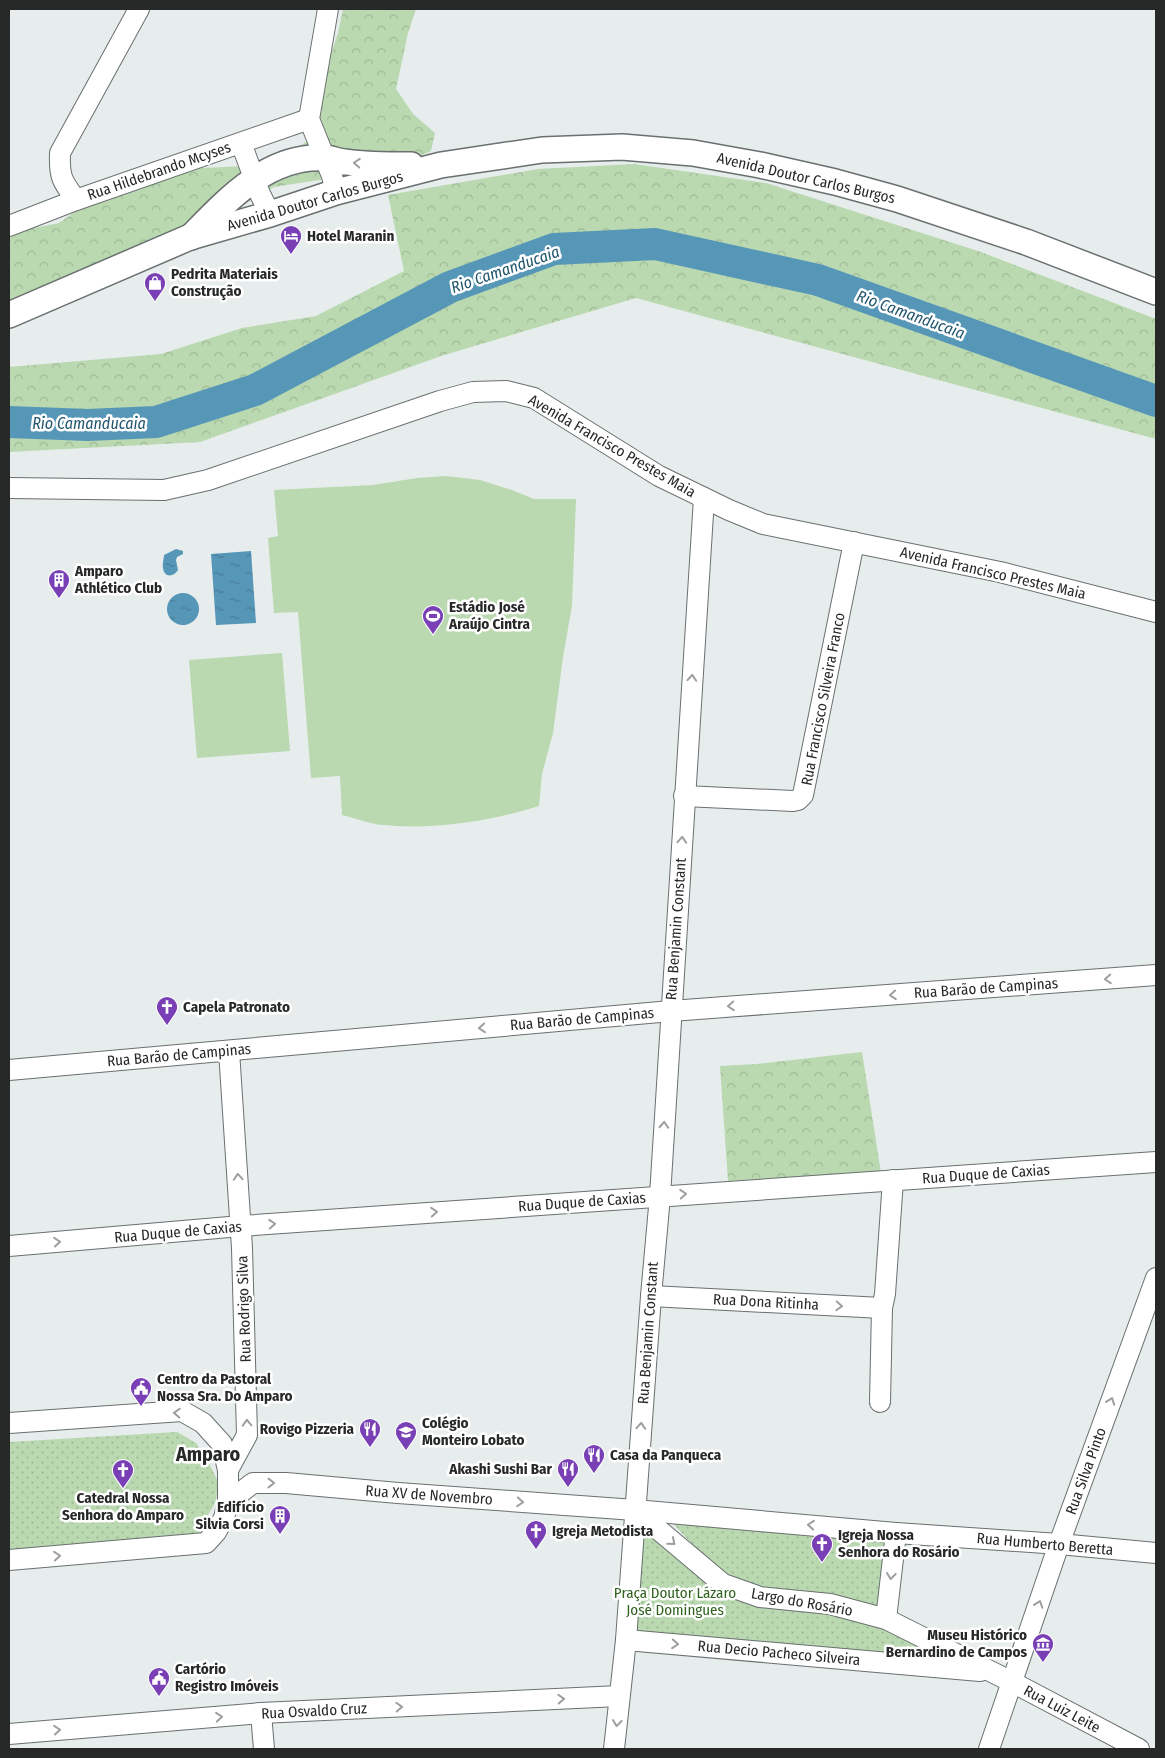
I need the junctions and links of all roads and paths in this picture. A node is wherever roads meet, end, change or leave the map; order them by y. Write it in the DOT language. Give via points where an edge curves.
graph roads {
  1 [pos="139,9"];
  2 [pos="328,9"];
  3 [pos="310,119"];
  4 [pos="242,144"];
  5 [pos="324,158"];
  6 [pos="440,165"];
  7 [pos="255,179"];
  8 [pos="336,192"];
  9 [pos="76,200"];
  10 [pos="270,214"];
  11 [pos="9,226"];
  12 [pos="190,237"];
  13 [pos="1156,292"];
  14 [pos="9,315"];
  15 [pos="9,488"];
  16 [pos="704,498"];
  17 [pos="854,542"];
  18 [pos="1156,612"];
  19 [pos="684,796"];
  20 [pos="1156,975"];
  21 [pos="671,1011"];
  22 [pos="230,1051"];
  23 [pos="9,1070"];
  24 [pos="1156,1162"];
  25 [pos="893,1180"];
  26 [pos="660,1196"];
  27 [pos="241,1226"];
  28 [pos="9,1246"];
  29 [pos="1156,1278"];
  30 [pos="651,1296"];
  31 [pos="882,1308"];
  32 [pos="880,1402"];
  33 [pos="9,1423"];
  34 [pos="228,1470"];
  35 [pos="228,1502"];
  36 [pos="635,1510"];
  37 [pos="896,1533"];
  38 [pos="1059,1544"];
  39 [pos="1156,1553"];
  40 [pos="9,1560"];
  41 [pos="886,1619"];
  42 [pos="626,1640"];
  43 [pos="992,1672"];
  44 [pos="1012,1682"];
  45 [pos="620,1696"];
  46 [pos="261,1713"];
  47 [pos="9,1734"];
  48 [pos="264,1749"];
  49 [pos="614,1749"];
  50 [pos="988,1749"];
  51 [pos="1139,1749"];
  1 -- 9 [label="street" via="60,153 59,170 65,186"];
  2 -- 3 [label="street"];
  3 -- 4 [label="street, Rua Hildebrando Mcyses"];
  3 -- 5 [label="street"];
  4 -- 7 [label="street"];
  4 -- 9 [label="street, Rua Hildebrando Mcyses"];
  6 -- 5 [label="main road, Avenida Doutor Carlos Burgos, one-way" via="344,162"];
  5 -- 7 [label="main road, Avenida Doutor Carlos Burgos" via="293,160"];
  5 -- 8 [label="street"];
  6 -- 8 [label="main road, Avenida Doutor Carlos Burgos"];
  6 -- 13 [label="main road, Avenida Doutor Carlos Burgos" via="542,150 622,147 693,153 835,182 897,199 1026,242"];
  7 -- 10 [label="street"];
  7 -- 12 [label="main road, Avenida Doutor Carlos Burgos" via="224,203"];
  8 -- 10 [label="main road, Avenida Doutor Carlos Burgos"];
  9 -- 11 [label="street, Rua Hildebrando Mcyses"];
  10 -- 12 [label="main road, Avenida Doutor Carlos Burgos"];
  12 -- 14 [label="main road, Avenida Doutor Carlos Burgos"];
  15 -- 16 [label="street, Avenida Francisco Prestes Maia" via="164,490 208,480 465,394 506,391 534,398 659,476"];
  16 -- 17 [label="street, Avenida Francisco Prestes Maia" via="763,524"];
  19 -- 16 [label="street, Rua Benjamin Constant, one-way"];
  17 -- 18 [label="street, Avenida Francisco Prestes Maia" via="1000,572"];
  17 -- 19 [label="street, Rua Francisco Silveira Franco" via="803,795 793,802"];
  21 -- 19 [label="street, Rua Benjamin Constant, one-way"];
  20 -- 21 [label="street, Rua Barão de Campinas, one-way"];
  21 -- 22 [label="street, Rua Barão de Campinas, one-way"];
  26 -- 21 [label="street, Rua Benjamin Constant, one-way"];
  22 -- 23 [label="street, Rua Barão de Campinas"];
  27 -- 22 [label="street, Rua Rodrigo Silva, one-way"];
  24 -- 25 [label="street, Rua Duque de Caxias"];
  26 -- 25 [label="street, Rua Duque de Caxias, one-way"];
  25 -- 31 [label="street"];
  27 -- 26 [label="street, Rua Duque de Caxias, one-way"];
  26 -- 30 [label="street, Rua Benjamin Constant"];
  28 -- 27 [label="street, Rua Duque de Caxias, one-way"];
  34 -- 27 [label="street, Rua Rodrigo Silva, one-way" via="247,1435"];
  38 -- 29 [label="street, Rua Silva Pinto, one-way"];
  30 -- 31 [label="street, Rua Dona Ritinha, one-way"];
  36 -- 30 [label="street, Rua Benjamin Constant, one-way"];
  31 -- 32 [label="street"];
  34 -- 33 [label="street, one-way" via="222,1444 203,1423 182,1411"];
  34 -- 35 [label="street, Rua Rodrigo Silva"];
  35 -- 36 [label="street, Rua XV de Novembro, one-way" via="253,1483 286,1483"];
  40 -- 35 [label="street, one-way" via="206,1543 224,1518"];
  37 -- 36 [label="street, Rua Humberto Beretta, one-way"];
  36 -- 41 [label="street, Largo do Rosário, one-way" via="723,1584 760,1597 830,1604"];
  36 -- 42 [label="street, Rua Benjamin Constant"];
  37 -- 38 [label="street, Rua Humberto Beretta"];
  37 -- 41 [label="street, one-way"];
  38 -- 39 [label="street, Rua Humberto Beretta"];
  44 -- 38 [label="street, Rua Silva Pinto, one-way"];
  41 -- 43 [label="street, Largo do Rosário"];
  42 -- 43 [label="street, Rua Decio Pacheco Silveira, one-way"];
  42 -- 45 [label="street, Rua Benjamin Constant"];
  43 -- 44 [label="street, Largo do Rosário"];
  44 -- 50 [label="street, Rua Silva Pinto"];
  44 -- 51 [label="street, Rua Luiz Leite"];
  46 -- 45 [label="street, Rua Osvaldo Cruz, one-way"];
  45 -- 49 [label="street, Rua Benjamin Constant, one-way"];
  47 -- 46 [label="street, Rua Osvaldo Cruz, one-way"];
  46 -- 48 [label="street"];
}
